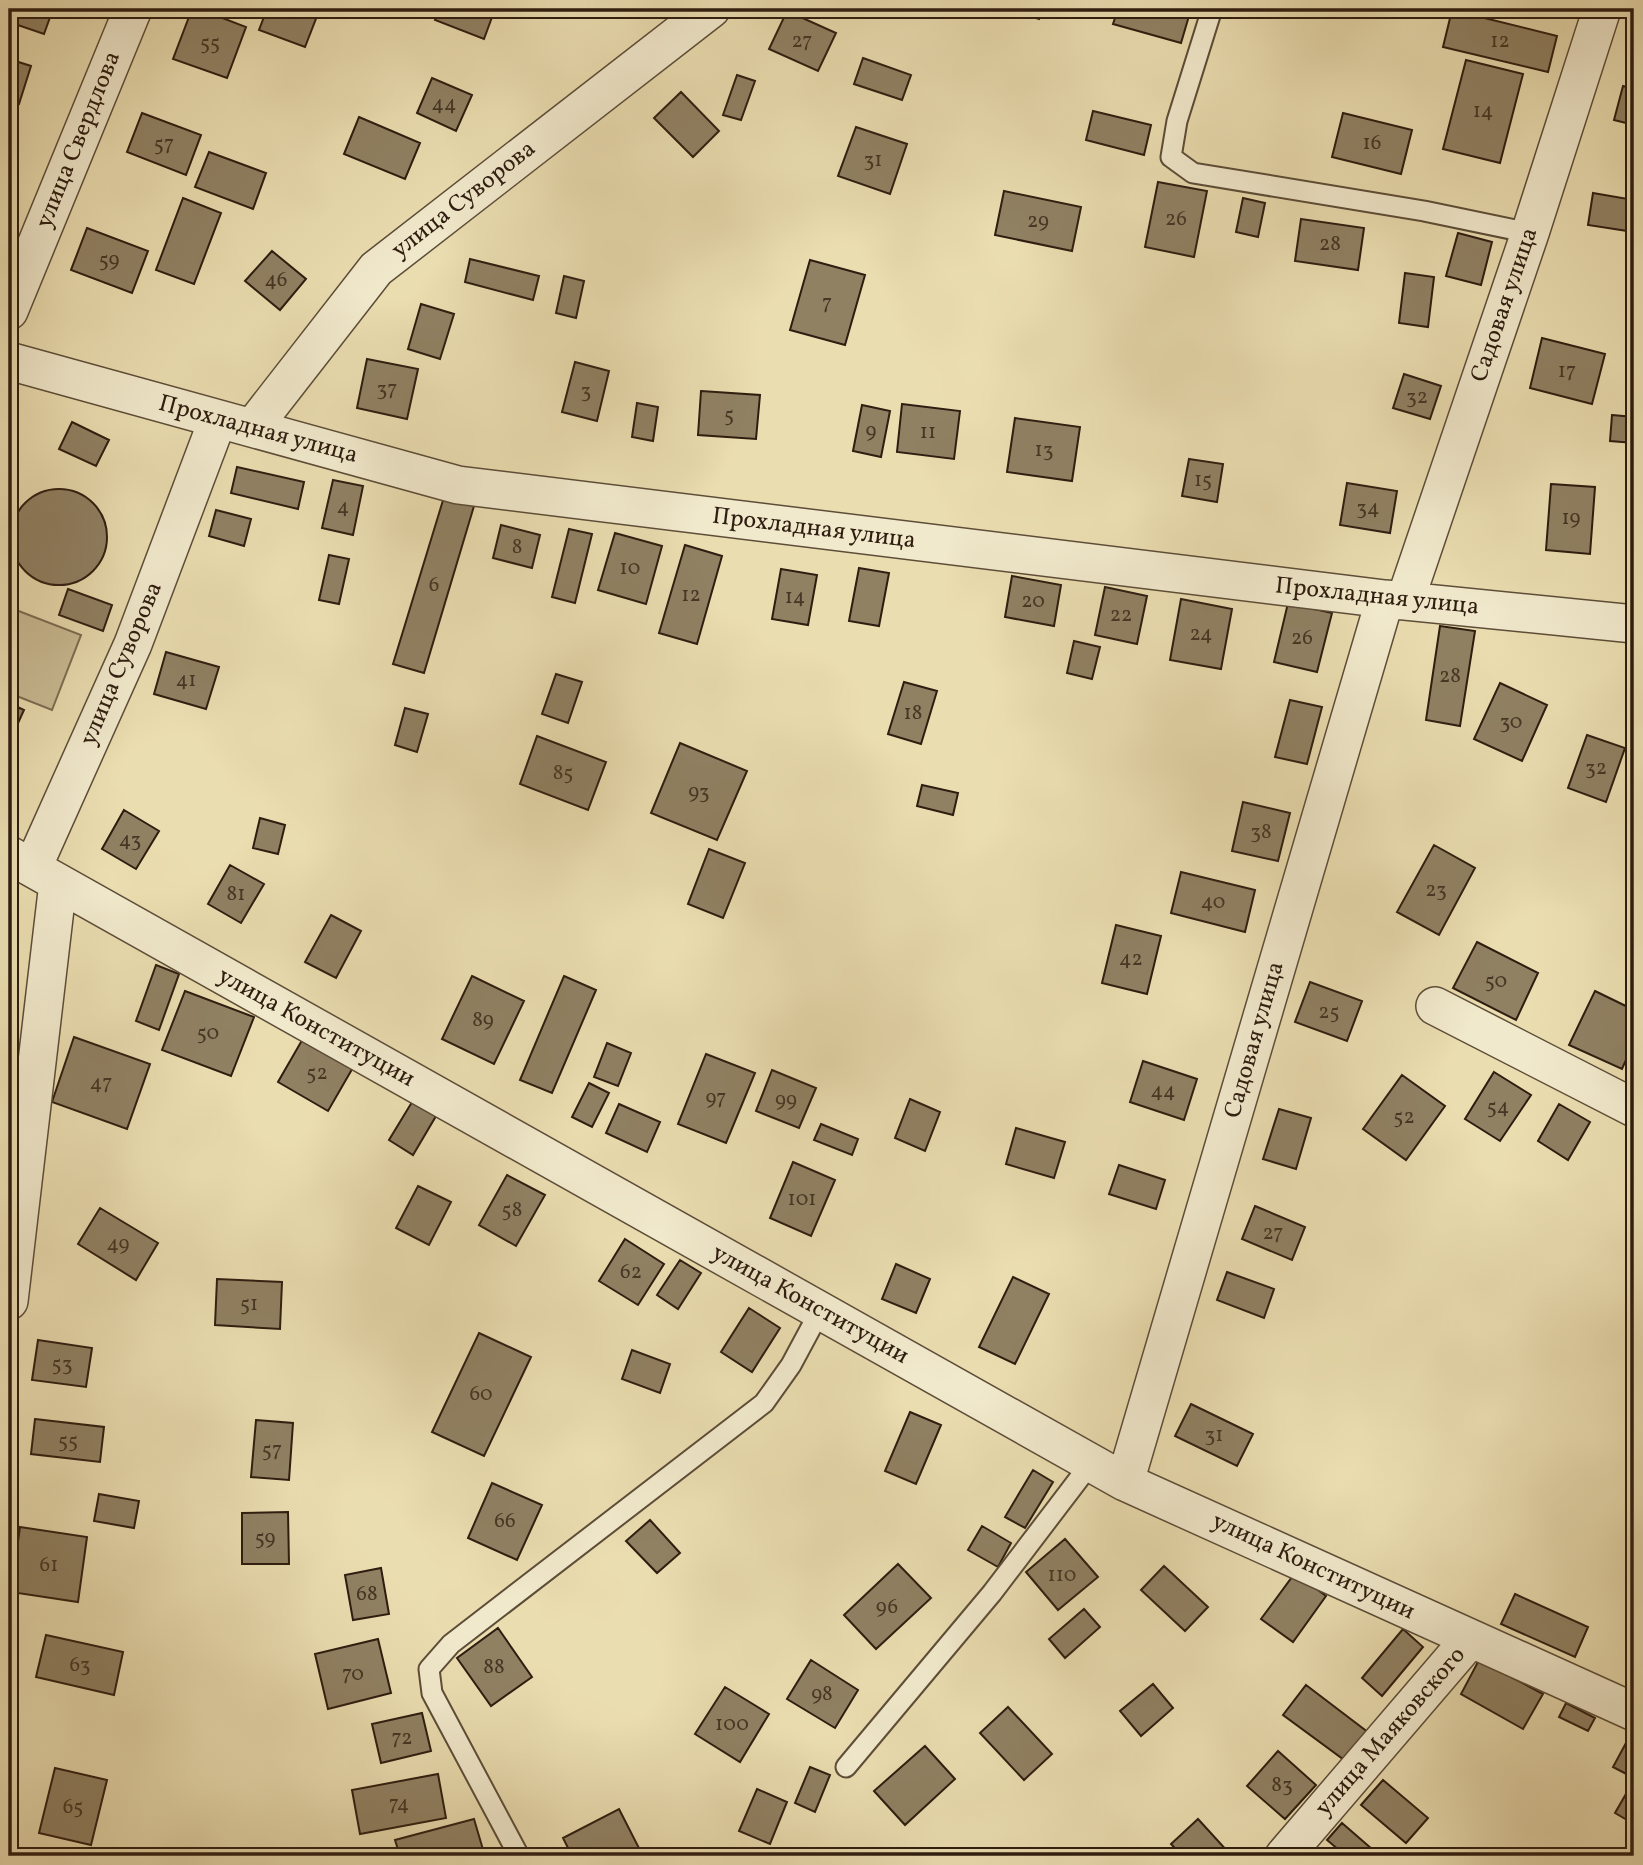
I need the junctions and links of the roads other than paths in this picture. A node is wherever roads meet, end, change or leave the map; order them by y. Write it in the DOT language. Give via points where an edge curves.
graph roads {
  1 [pos="133,9"];
  2 [pos="711,9"];
  3 [pos="1212,9"];
  4 [pos="1602,9"];
  5 [pos="1530,233"];
  6 [pos="9,311"];
  7 [pos="9,360"];
  8 [pos="218,419"];
  9 [pos="253,427"];
  10 [pos="1395,600"];
  11 [pos="1634,624"];
  12 [pos="33,868"];
  13 [pos="1435,1006"];
  14 [pos="1634,1108"];
  15 [pos="9,1301"];
  16 [pos="820,1311"];
  17 [pos="1091,1463"];
  18 [pos="1125,1482"];
  19 [pos="1470,1639"];
  20 [pos="1634,1713"];
  21 [pos="846,1767"];
  22 [pos="519,1856"];
  23 [pos="1284,1856"];
  1 -- 6 [label="street, улица Свердлова"];
  2 -- 9 [label="street, улица Суворова" via="376,269"];
  3 -- 5 [label="lane" via="1177,121 1171,157 1193,173"];
  4 -- 5 [label="street, Садовая улица"];
  5 -- 10 [label="street, Садовая улица"];
  7 -- 8 [label="street, Прохладная улица"];
  8 -- 9 [label="street, Прохладная улица"];
  8 -- 12 [label="street, улица Суворова" via="134,644"];
  9 -- 10 [label="street, Прохладная улица" via="458,485"];
  10 -- 11 [label="street, Прохладная улица"];
  10 -- 18 [label="street, Садовая улица"];
  12 -- 15 [label="street, улица Суворова"];
  12 -- 16 [label="street, улица Конституции"];
  13 -- 14 [label="street"];
  16 -- 17 [label="street, улица Конституции"];
  16 -- 22 [label="lane" via="764,1403 451,1644 429,1669 432,1693"];
  17 -- 18 [label="street, улица Конституции"];
  17 -- 21 [label="lane" via="992,1593"];
  18 -- 19 [label="street, улица Конституции"];
  19 -- 20 [label="street, улица Конституции"];
  19 -- 23 [label="street, улица Маяковского"];
}
